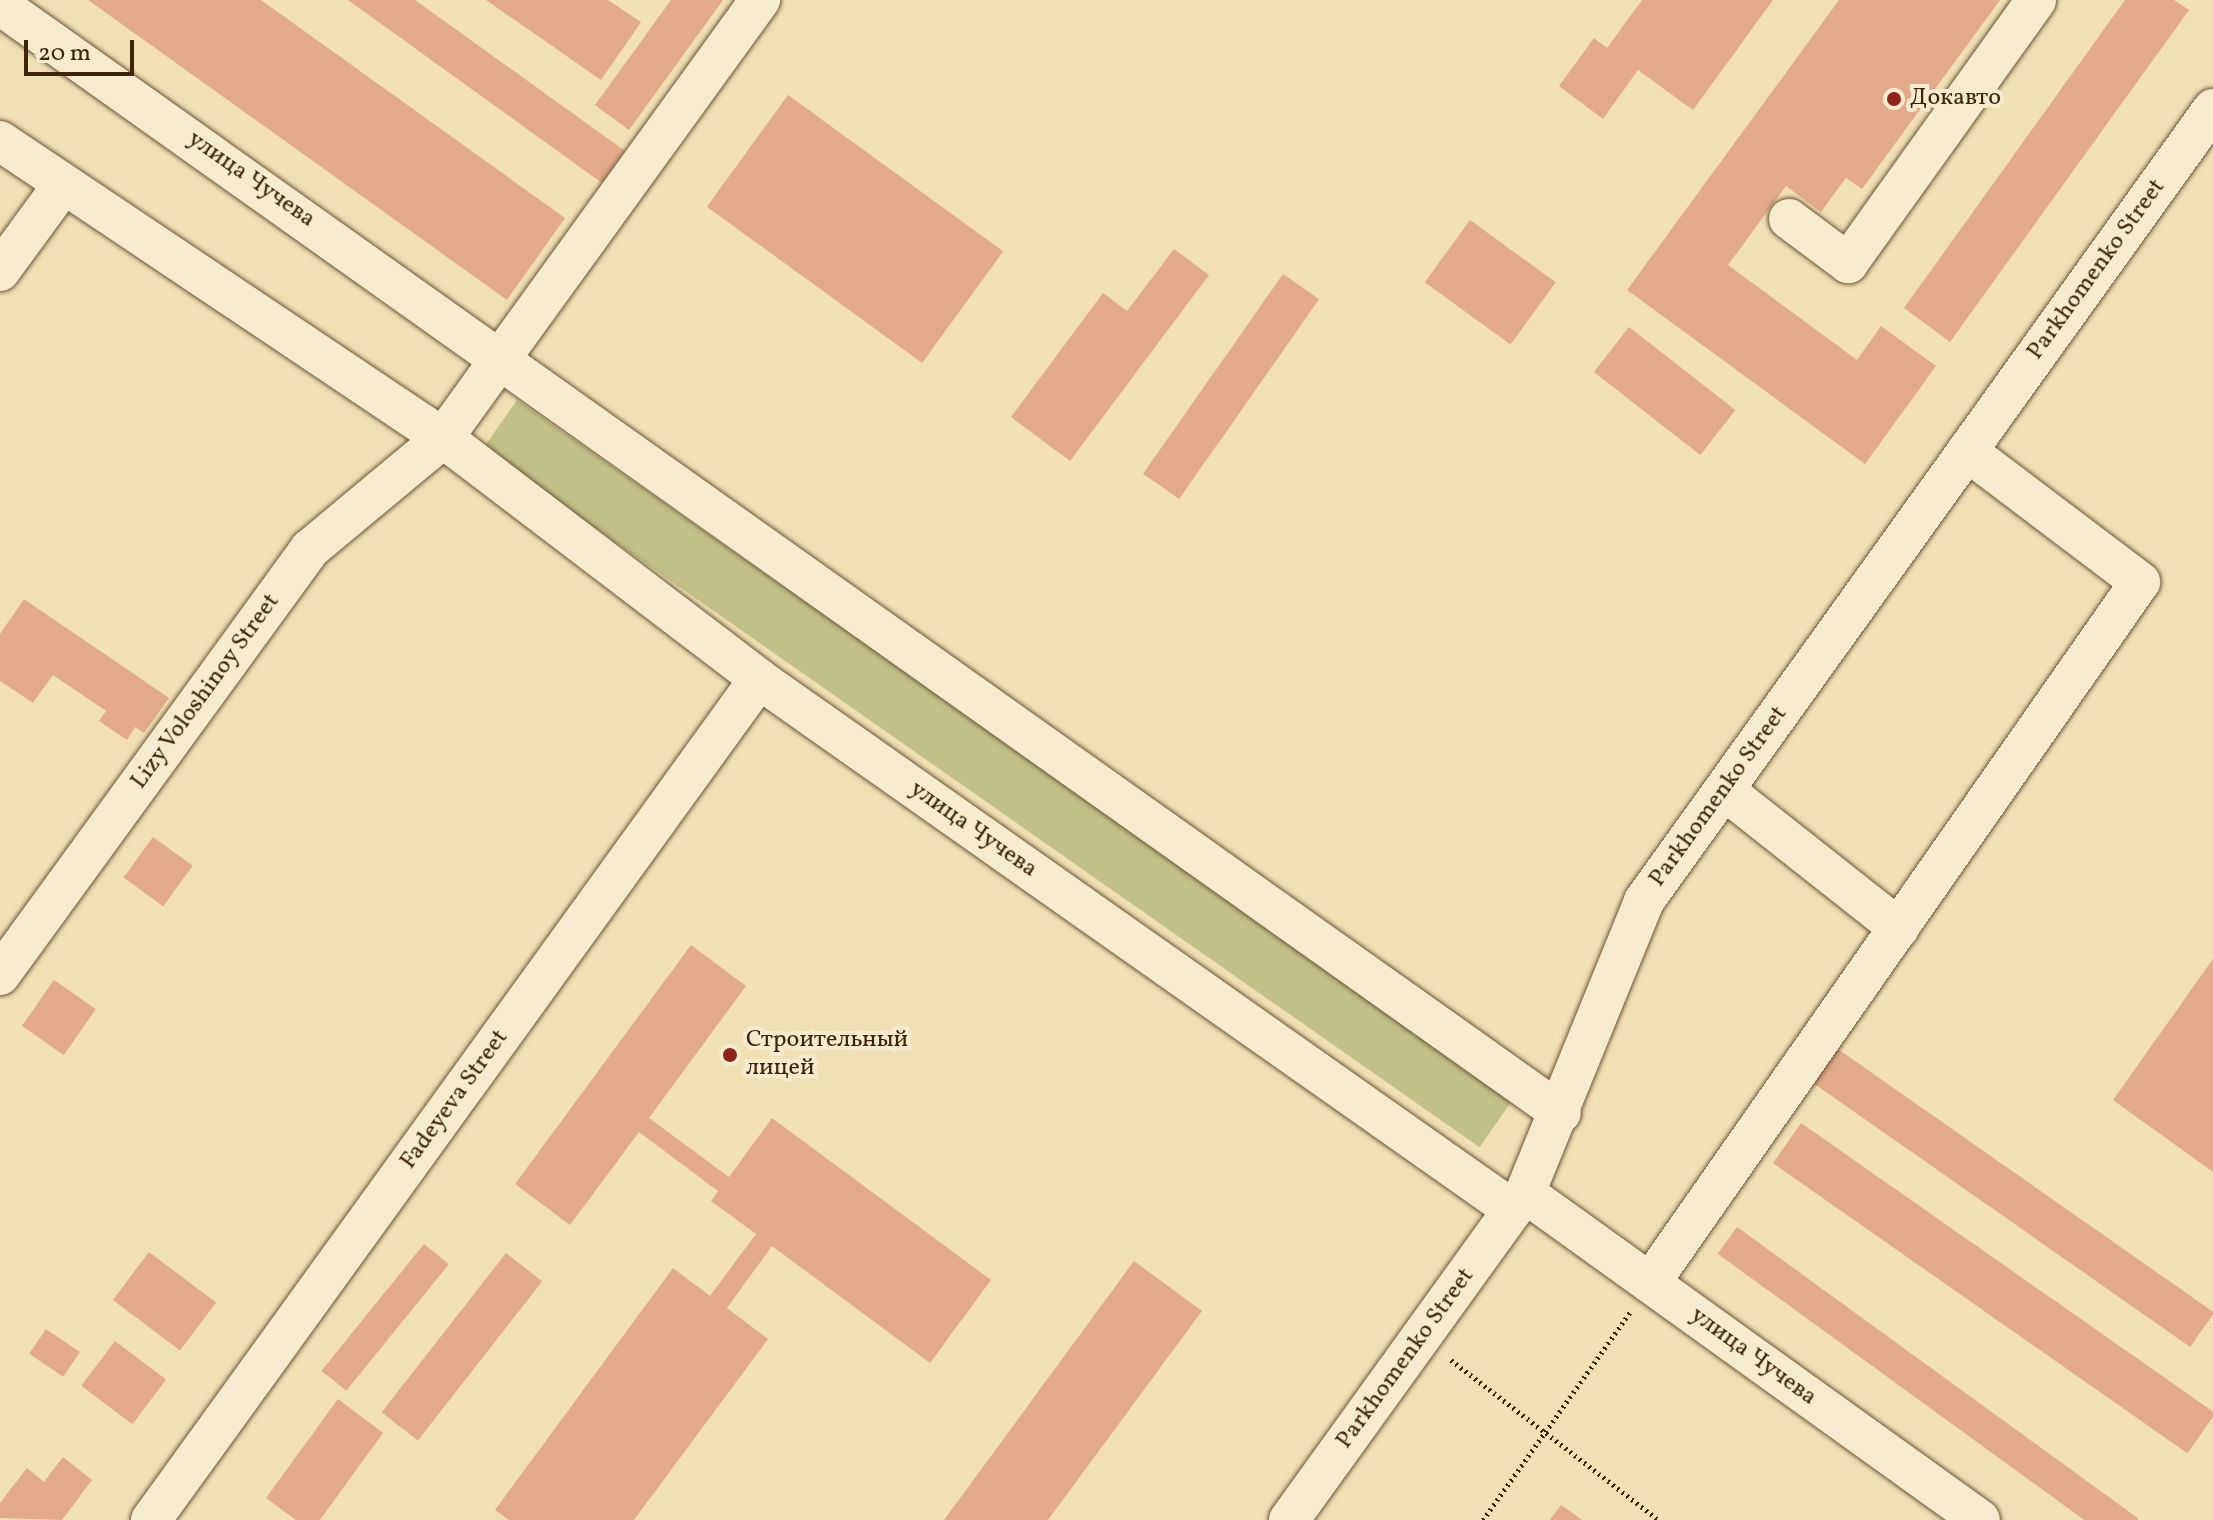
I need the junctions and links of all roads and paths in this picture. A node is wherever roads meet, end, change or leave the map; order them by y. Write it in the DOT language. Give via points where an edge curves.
graph roads {
  1 [pos="760,0"];
  2 [pos="2036,0"];
  3 [pos="0,5"];
  4 [pos="2213,109"];
  5 [pos="0,141"];
  6 [pos="62,186"];
  7 [pos="1789,219"];
  8 [pos="0,271"];
  9 [pos="502,355"];
  10 [pos="443,438"];
  11 [pos="1967,451"];
  12 [pos="759,679"];
  13 [pos="1724,790"];
  14 [pos="1899,928"];
  15 [pos="0,975"];
  16 [pos="1561,1113"];
  17 [pos="1519,1202"];
  18 [pos="1650,1283"];
  19 [pos="1422,1337"];
  20 [pos="1546,1434"];
  21 [pos="151,1520"];
  22 [pos="1289,1520"];
  23 [pos="1483,1520"];
  24 [pos="1659,1520"];
  25 [pos="1980,1520"];
  1 -- 9 [label="street"];
  2 -- 7 [label="street" via="1848,263"];
  3 -- 9 [label="street, улица Чучева"];
  4 -- 11 [label="street, Parkhomenko Street"];
  5 -- 6 [label="street, улица Чучева"];
  6 -- 8 [label="street"];
  6 -- 10 [label="street, улица Чучева"];
  9 -- 10 [label="street"];
  9 -- 16 [label="street, улица Чучева"];
  10 -- 12 [label="street, улица Чучева"];
  10 -- 15 [label="street, Lizy Voloshinoy Street" via="310,549"];
  11 -- 13 [label="street, Parkhomenko Street"];
  11 -- 14 [label="street" via="2140,582"];
  12 -- 17 [label="street, улица Чучева"];
  12 -- 21 [label="street, Fadeyeva Street"];
  13 -- 14 [label="street"];
  13 -- 16 [label="street, Parkhomenko Street" via="1644,901"];
  14 -- 18 [label="street"];
  16 -- 17 [label="street, Parkhomenko Street"];
  17 -- 18 [label="street, улица Чучева"];
  17 -- 19 [label="street, Parkhomenko Street"];
  18 -- 20 [label="path"];
  18 -- 25 [label="street, улица Чучева"];
  19 -- 20 [label="path"];
  19 -- 22 [label="street, Parkhomenko Street"];
  20 -- 23 [label="path"];
  20 -- 24 [label="path"];
}
